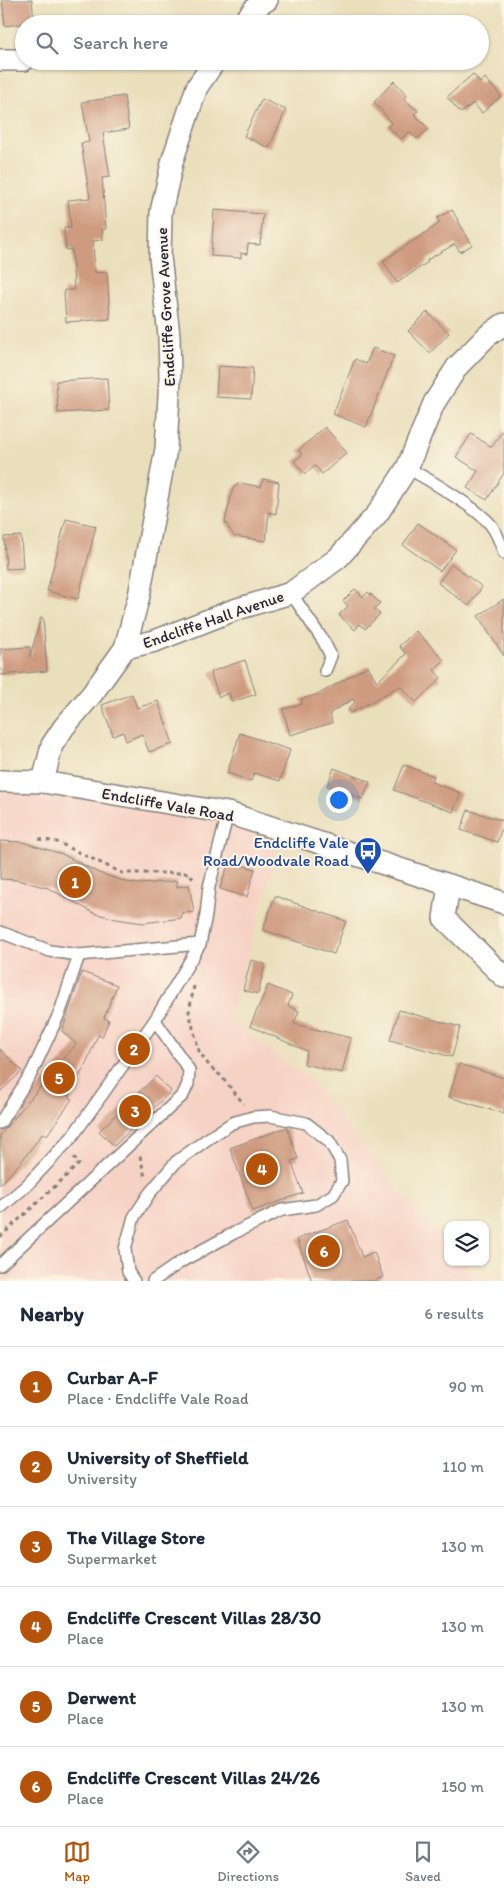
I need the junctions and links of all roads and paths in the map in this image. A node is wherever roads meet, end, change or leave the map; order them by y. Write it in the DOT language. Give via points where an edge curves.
graph roads {
  1 [pos="267,0"];
  2 [pos="250,15"];
  3 [pos="0,60"];
  4 [pos="15,60"];
  5 [pos="209,70"];
  6 [pos="504,324"];
  7 [pos="406,468"];
  8 [pos="504,553"];
  9 [pos="291,593"];
  10 [pos="125,648"];
  11 [pos="325,671"];
  12 [pos="0,781"];
  13 [pos="43,782"];
  14 [pos="228,813"];
  15 [pos="39,839"];
  16 [pos="449,885"];
  17 [pos="208,897"];
  18 [pos="504,903"];
  19 [pos="0,932"];
  20 [pos="200,944"];
  21 [pos="79,955"];
  22 [pos="504,977"];
  23 [pos="195,981"];
  24 [pos="155,1020"];
  25 [pos="253,1117"];
  26 [pos="0,1123"];
  27 [pos="136,1138"];
  28 [pos="63,1146"];
  29 [pos="149,1194"];
  30 [pos="0,1208"];
  31 [pos="0,1237"];
  32 [pos="0,1264"];
  33 [pos="134,1281"];
  34 [pos="153,1281"];
  1 -- 2 [label="street"];
  3 -- 4 [label="street"];
  5 -- 10 [label="street, Endcliffe Grove Avenue" via="197,87 161,212 160,257 170,378 166,450 139,596"];
  6 -- 7 [label="street, Endcliffe Hall Avenue" via="487,336 457,367 434,403"];
  7 -- 8 [label="lane" via="426,478 493,526"];
  7 -- 9 [label="street, Endcliffe Hall Avenue" via="378,512 338,558"];
  9 -- 10 [label="street, Endcliffe Hall Avenue" via="234,610 155,641"];
  9 -- 11 [label="lane" via="331,656"];
  10 -- 13 [label="street, Endcliffe Hall Avenue" via="52,745"];
  12 -- 13 [label="street, Endcliffe Vale Road"];
  13 -- 14 [label="street, Endcliffe Vale Road"];
  14 -- 16 [label="street, Endcliffe Vale Road"];
  14 -- 17 [label="lane"];
  15 -- 17 [label="path" via="57,842 122,873 189,873"];
  16 -- 18 [label="street, Endcliffe Vale Road"];
  16 -- 22 [label="street" via="444,918"];
  17 -- 20 [label="lane"];
  19 -- 21 [label="lane" via="50,951"];
  20 -- 21 [label="lane"];
  20 -- 24 [label="lane"];
  21 -- 26 [label="lane" via="60,1012 32,1072"];
  23 -- 25 [label="path" via="190,1012 199,1051"];
  24 -- 27 [label="lane" via="190,1070 188,1084 183,1095"];
  24 -- 28 [label="lane"];
  25 -- 29 [label="lane" via="232,1123 176,1162"];
  25 -- 34 [label="lane" via="270,1116 306,1122 330,1141 340,1160 342,1181 333,1195 316,1205 274,1213"];
  27 -- 29 [label="path"];
  27 -- 32 [label="lane"];
  28 -- 30 [label="lane" via="26,1186"];
  28 -- 31 [label="path" via="79,1164"];
  29 -- 33 [label="lane" via="134,1217 125,1249 128,1272"];
}
